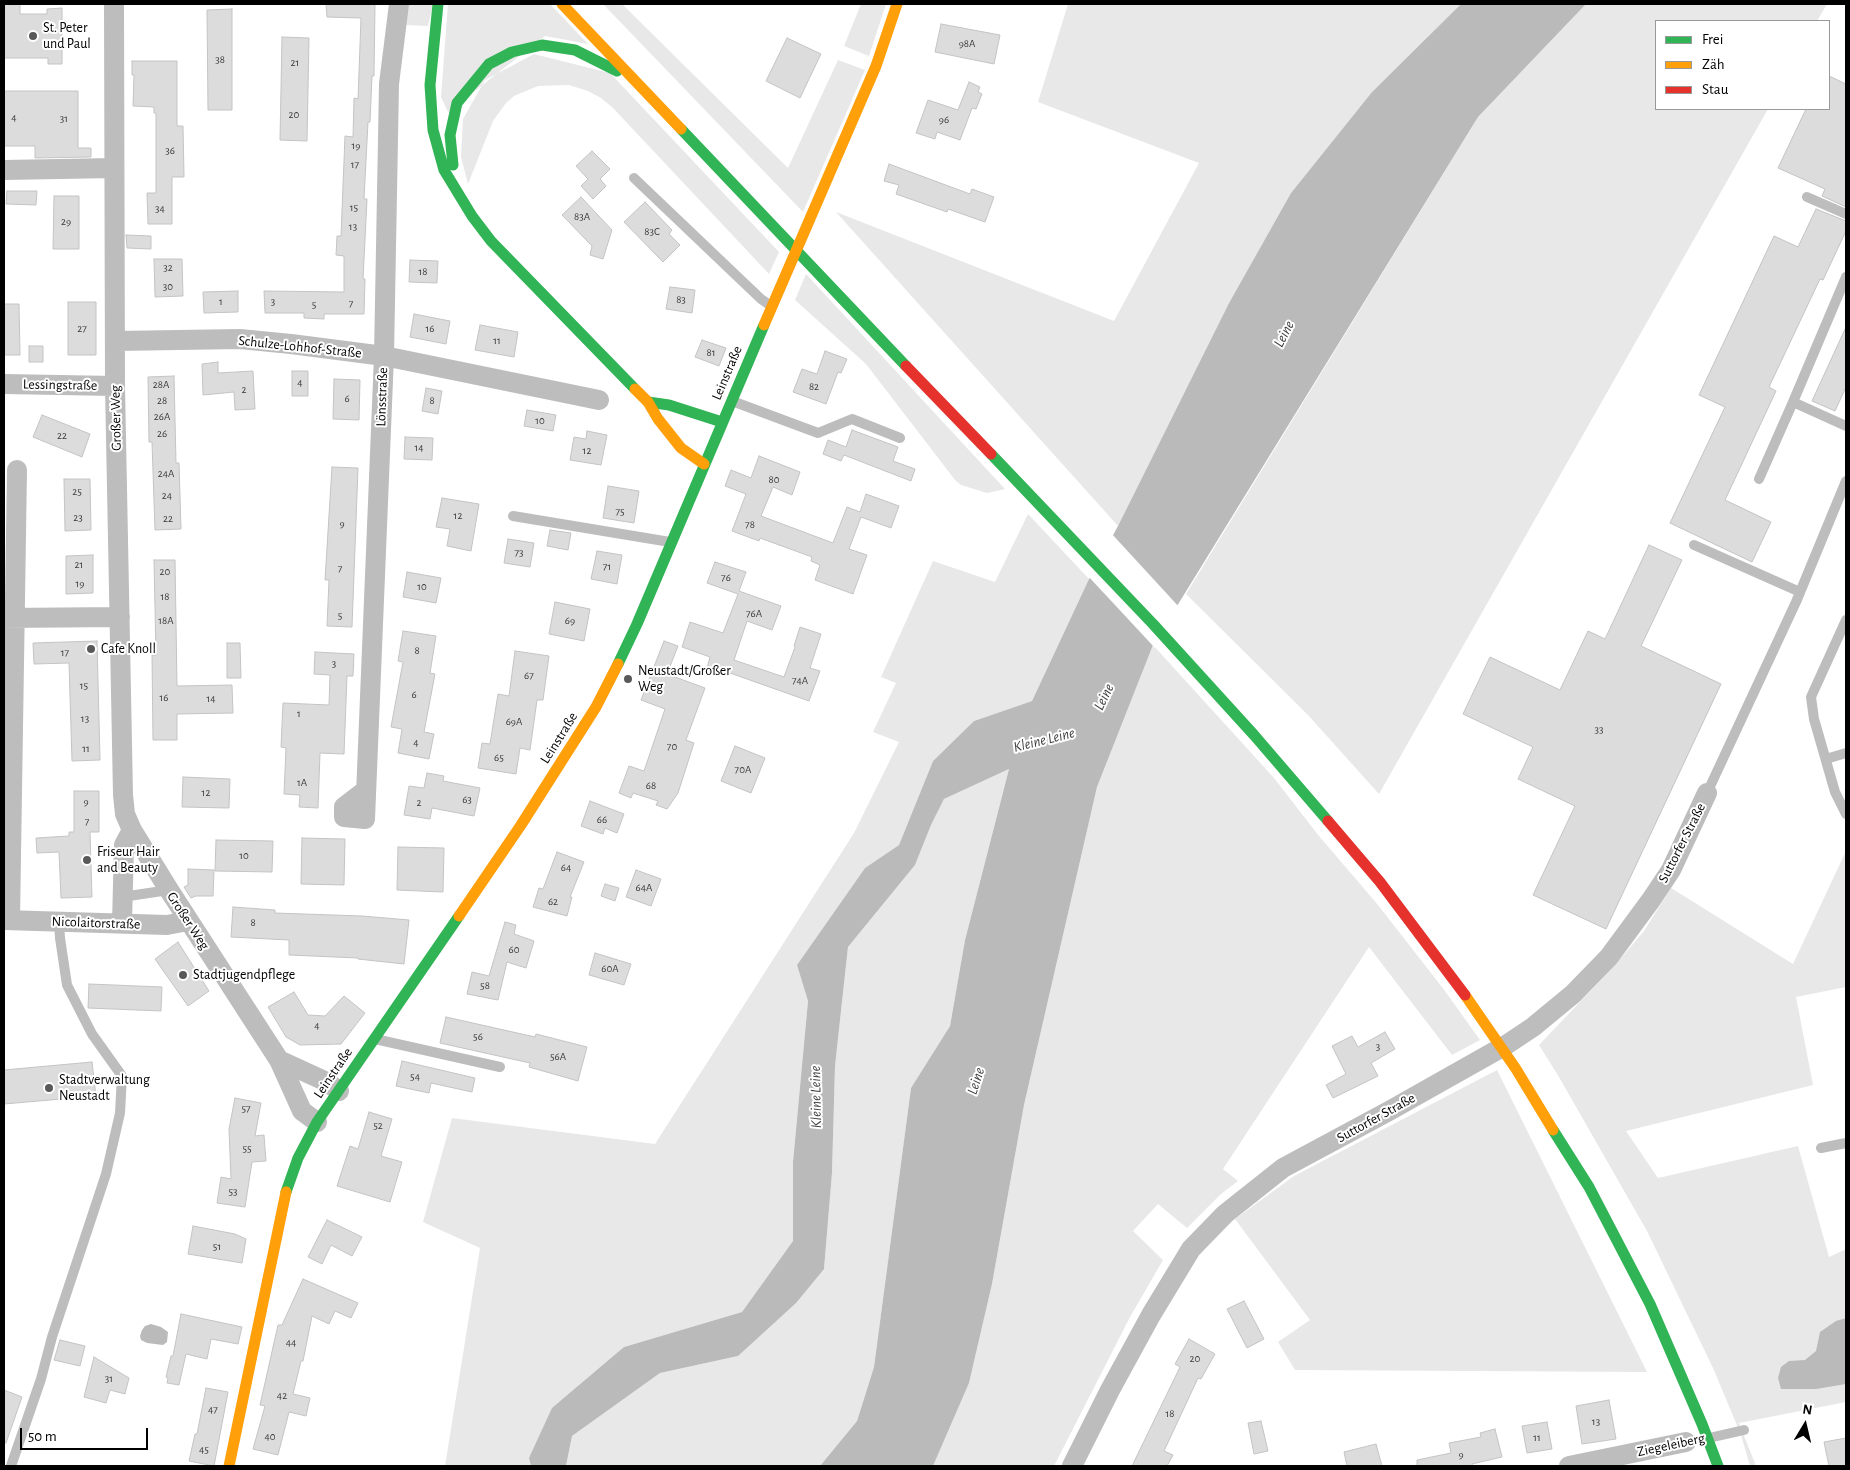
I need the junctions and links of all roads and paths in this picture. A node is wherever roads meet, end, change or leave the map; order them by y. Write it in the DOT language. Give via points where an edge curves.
graph roads {
  1 [pos="114,4"];
  2 [pos="399,4"];
  3 [pos="438,4"];
  4 [pos="562,4"];
  5 [pos="897,4"];
  6 [pos="634,79"];
  7 [pos="114,168"];
  8 [pos="4,170"];
  9 [pos="634,178"];
  10 [pos="1807,197"];
  11 [pos="1846,214"];
  12 [pos="472,216"];
  13 [pos="794,222"];
  14 [pos="813,243"];
  15 [pos="1846,277"];
  16 [pos="772,306"];
  17 [pos="116,341"];
  18 [pos="384,356"];
  19 [pos="4,384"];
  20 [pos="116,386"];
  21 [pos="599,400"];
  22 [pos="731,401"];
  23 [pos="648,402"];
  24 [pos="1793,402"];
  25 [pos="722,422"];
  26 [pos="1846,426"];
  27 [pos="900,438"];
  28 [pos="704,464"];
  29 [pos="16,470"];
  30 [pos="1759,479"];
  31 [pos="1846,481"];
  32 [pos="513,516"];
  33 [pos="672,542"];
  34 [pos="1694,545"];
  35 [pos="1800,592"];
  36 [pos="120,617"];
  37 [pos="10,618"];
  38 [pos="1846,620"];
  39 [pos="1846,753"];
  40 [pos="1826,758"];
  41 [pos="366,790"];
  42 [pos="1707,793"];
  43 [pos="1846,814"];
  44 [pos="132,830"];
  45 [pos="169,890"];
  46 [pos="122,898"];
  47 [pos="7,920"];
  48 [pos="188,921"];
  49 [pos="59,922"];
  50 [pos="122,923"];
  51 [pos="1508,1026"];
  52 [pos="374,1039"];
  53 [pos="1525,1050"];
  54 [pos="279,1060"];
  55 [pos="500,1067"];
  56 [pos="339,1091"];
  57 [pos="318,1122"];
  58 [pos="1846,1143"];
  59 [pos="1821,1148"];
  60 [pos="1720,1420"];
  61 [pos="1744,1430"];
  62 [pos="1686,1442"];
  63 [pos="1730,1446"];
  64 [pos="11,1466"];
  65 [pos="229,1466"];
  66 [pos="1072,1466"];
  67 [pos="1569,1466"];
  68 [pos="1718,1466"];
  1 -- 7 [label="street, Großer Weg"];
  2 -- 18 [label="street, Lönsstraße" via="390,84"];
  3 -- 12 [label="main road" via="430,86 433,130 444,170"];
  4 -- 6 [label="main road"];
  5 -- 16 [label="main road, Leinstraße" via="876,66"];
  6 -- 12 [label="main road" via="575,50 542,45 512,52 489,64 457,103 450,135 454,166"];
  6 -- 68 [label="main road" via="1159,631 1254,735 1380,882 1516,1069 1598,1204 1650,1304"];
  7 -- 8 [label="street"];
  7 -- 17 [label="street, Großer Weg"];
  9 -- 16 [label="lane"];
  10 -- 11 [label="lane"];
  12 -- 23 [label="main road" via="505,255"];
  13 -- 14 [label="main road"];
  15 -- 24 [label="lane"];
  16 -- 22 [label="main road, Leinstraße"];
  17 -- 18 [label="street, Schulze-Lohhof-Straße" via="240,340"];
  17 -- 20 [label="street, Großer Weg"];
  18 -- 21 [label="street, Schulze-Lohhof-Straße"];
  18 -- 41 [label="street, Lönsstraße"];
  19 -- 20 [label="street, Lessingstraße"];
  20 -- 36 [label="street, Großer Weg"];
  22 -- 25 [label="main road, Leinstraße"];
  22 -- 27 [label="lane" via="818,433 852,419"];
  23 -- 25 [label="main road" via="669,405"];
  23 -- 28 [label="main road" via="681,448"];
  24 -- 26 [label="lane"];
  24 -- 30 [label="lane"];
  25 -- 28 [label="main road, Leinstraße"];
  28 -- 33 [label="main road, Leinstraße"];
  29 -- 37 [label="street"];
  31 -- 35 [label="lane"];
  32 -- 33 [label="lane"];
  33 -- 52 [label="main road, Leinstraße" via="637,624 596,707 521,825"];
  34 -- 35 [label="lane"];
  35 -- 42 [label="lane"];
  36 -- 37 [label="street"];
  36 -- 44 [label="street, Großer Weg" via="123,796 125,814"];
  37 -- 47 [label="street"];
  38 -- 40 [label="lane" via="1811,697"];
  39 -- 40 [label="lane"];
  40 -- 43 [label="lane" via="1835,792"];
  42 -- 66 [label="street, Suttorfer Straße" via="1671,870 1652,900 1609,957 1573,994 1506,1045 1283,1168 1225,1214 1191,1249 1151,1315"];
  44 -- 45 [label="street, Großer Weg"];
  44 -- 46 [label="street" via="124,845"];
  45 -- 46 [label="lane"];
  45 -- 48 [label="street, Großer Weg"];
  46 -- 50 [label="street"];
  47 -- 49 [label="street, Nicolaitorstraße"];
  48 -- 50 [label="street, Nicolaitorstraße" via="167,925"];
  48 -- 54 [label="street, Großer Weg"];
  49 -- 50 [label="street, Nicolaitorstraße"];
  49 -- 64 [label="lane" via="67,985 92,1034 122,1076 120,1113 106,1174"];
  51 -- 53 [label="main road"];
  52 -- 55 [label="lane"];
  52 -- 56 [label="main road, Leinstraße"];
  54 -- 56 [label="street"];
  54 -- 57 [label="street, Großer Weg" via="302,1111"];
  56 -- 57 [label="main road, Leinstraße"];
  57 -- 65 [label="main road, Leinstraße" via="298,1158 286,1194"];
  58 -- 59 [label="lane"];
  60 -- 63 [label="main road"];
  61 -- 62 [label="lane, Ziegeleiberg"];
  62 -- 67 [label="street, Ziegeleiberg"];
}
